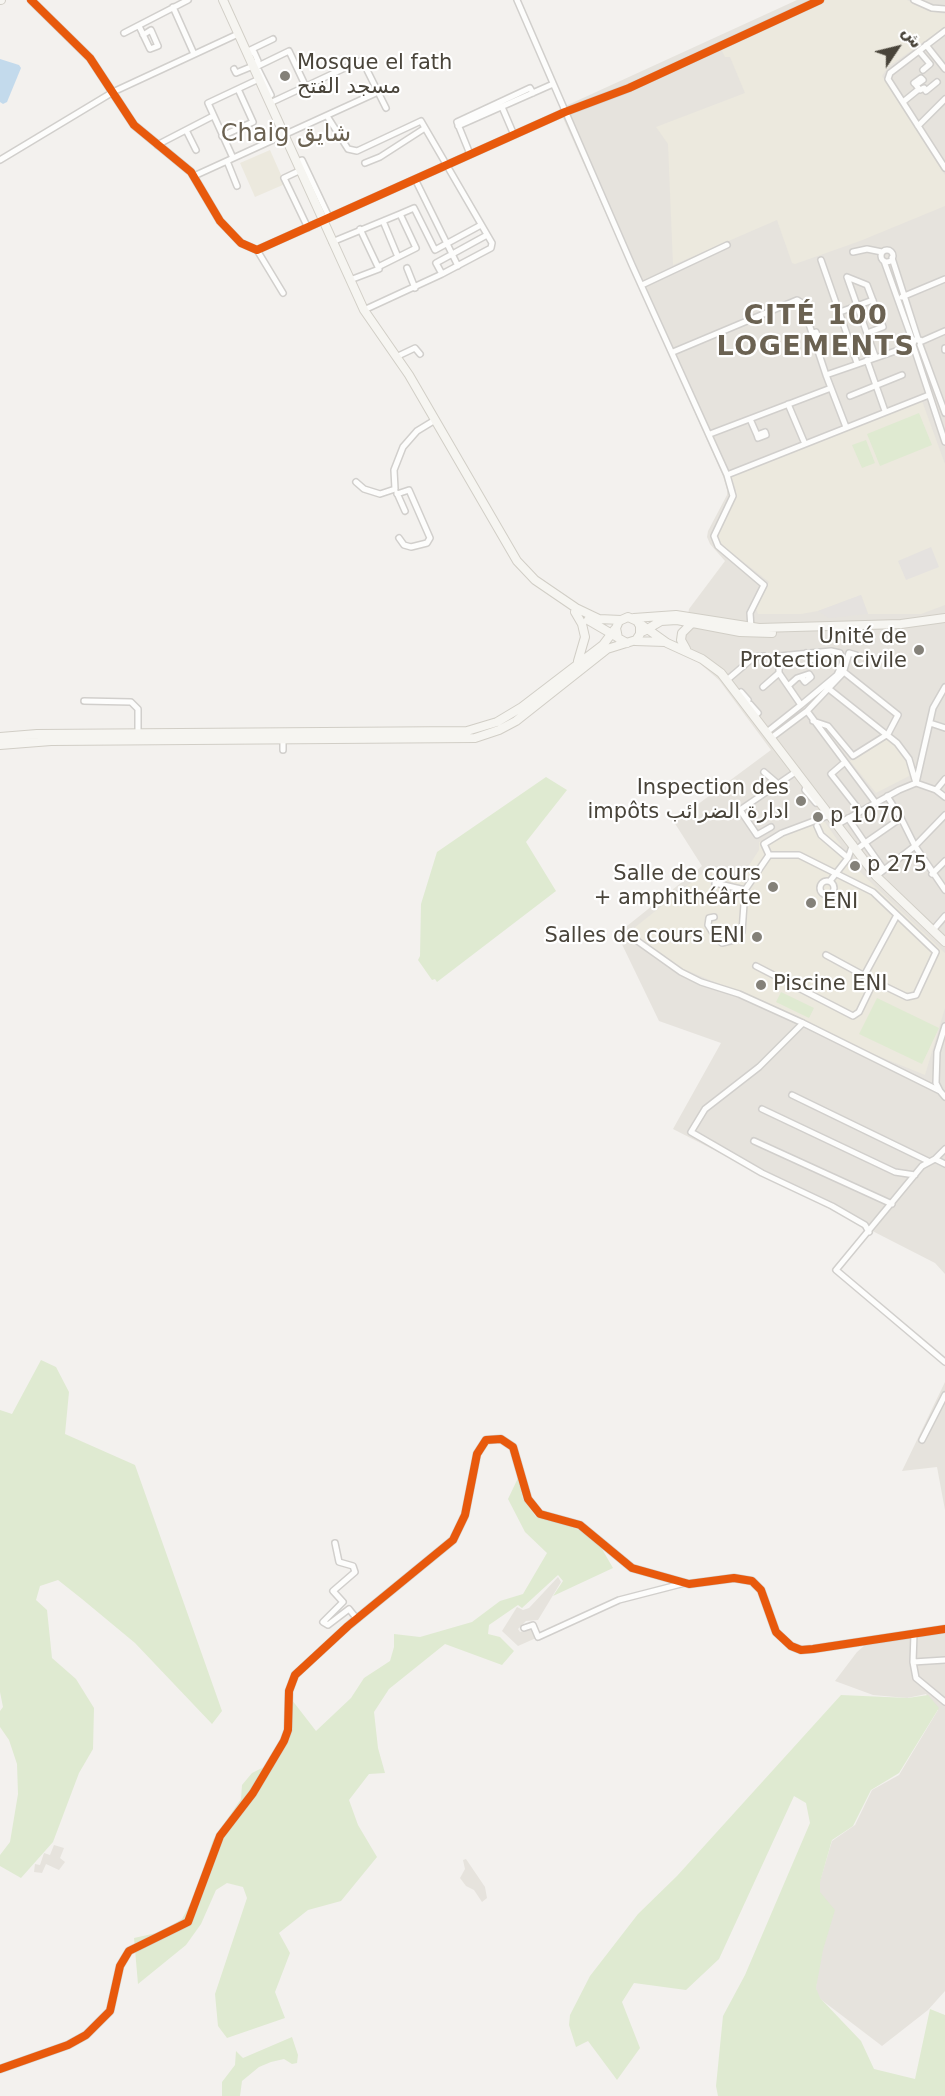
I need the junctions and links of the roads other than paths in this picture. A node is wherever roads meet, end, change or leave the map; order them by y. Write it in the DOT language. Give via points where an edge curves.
graph roads {
  1 [pos="188,0"];
  2 [pos="223,0"];
  3 [pos="517,0"];
  4 [pos="820,0"];
  5 [pos="928,0"];
  6 [pos="31,1"];
  7 [pos="916,1"];
  8 [pos="173,7"];
  9 [pos="945,9"];
  10 [pos="139,26"];
  11 [pos="945,31"];
  12 [pos="124,33"];
  13 [pos="238,34"];
  14 [pos="143,35"];
  15 [pos="273,39"];
  16 [pos="926,45"];
  17 [pos="919,51"];
  18 [pos="247,53"];
  19 [pos="194,54"];
  20 [pos="234,69"];
  21 [pos="945,69"];
  22 [pos="255,70"];
  23 [pos="923,70"];
  24 [pos="553,84"];
  25 [pos="932,86"];
  26 [pos="306,87"];
  27 [pos="238,89"];
  28 [pos="113,92"];
  29 [pos="378,92"];
  30 [pos="533,93"];
  31 [pos="945,99"];
  32 [pos="268,100"];
  33 [pos="903,102"];
  34 [pos="502,107"];
  35 [pos="386,108"];
  36 [pos="565,112"];
  37 [pos="213,116"];
  38 [pos="327,116"];
  39 [pos="458,126"];
  40 [pos="918,126"];
  41 [pos="425,128"];
  42 [pos="186,130"];
  43 [pos="514,135"];
  44 [pos="222,136"];
  45 [pos="285,136"];
  46 [pos="157,145"];
  47 [pos="196,150"];
  48 [pos="470,154"];
  49 [pos="0,160"];
  50 [pos="230,160"];
  51 [pos="297,162"];
  52 [pos="365,163"];
  53 [pos="447,165"];
  54 [pos="945,168"];
  55 [pos="301,170"];
  56 [pos="194,176"];
  57 [pos="415,179"];
  58 [pos="237,186"];
  59 [pos="400,214"];
  60 [pos="326,219"];
  61 [pos="383,220"];
  62 [pos="482,225"];
  63 [pos="308,228"];
  64 [pos="360,230"];
  65 [pos="487,235"];
  66 [pos="332,242"];
  67 [pos="446,245"];
  68 [pos="728,245"];
  69 [pos="257,250"];
  70 [pos="853,252"];
  71 [pos="882,252"];
  72 [pos="452,255"];
  73 [pos="398,257"];
  74 [pos="892,258"];
  75 [pos="821,260"];
  76 [pos="884,261"];
  77 [pos="458,266"];
  78 [pos="378,267"];
  79 [pos="407,268"];
  80 [pos="442,274"];
  81 [pos="945,279"];
  82 [pos="350,280"];
  83 [pos="642,285"];
  84 [pos="415,288"];
  85 [pos="283,293"];
  86 [pos="900,297"];
  87 [pos="873,300"];
  88 [pos="857,306"];
  89 [pos="364,310"];
  90 [pos="840,312"];
  91 [pos="945,331"];
  92 [pos="867,333"];
  93 [pos="916,343"];
  94 [pos="673,352"];
  95 [pos="420,354"];
  96 [pos="875,356"];
  97 [pos="396,357"];
  98 [pos="867,360"];
  99 [pos="857,363"];
  100 [pos="826,375"];
  101 [pos="902,375"];
  102 [pos="876,385"];
  103 [pos="831,388"];
  104 [pos="929,395"];
  105 [pos="850,396"];
  106 [pos="788,404"];
  107 [pos="885,411"];
  108 [pos="945,413"];
  109 [pos="434,421"];
  110 [pos="751,421"];
  111 [pos="846,427"];
  112 [pos="756,432"];
  113 [pos="710,434"];
  114 [pos="945,442"];
  115 [pos="805,444"];
  116 [pos="728,475"];
  117 [pos="356,482"];
  118 [pos="396,492"];
  119 [pos="405,511"];
  120 [pos="399,538"];
  121 [pos="575,612"];
  122 [pos="621,620"];
  123 [pos="635,620"];
  124 [pos="945,620"];
  125 [pos="693,622"];
  126 [pos="751,628"];
  127 [pos="643,631"];
  128 [pos="616,633"];
  129 [pos="630,642"];
  130 [pos="667,643"];
  131 [pos="687,650"];
  132 [pos="806,653"];
  133 [pos="764,656"];
  134 [pos="856,656"];
  135 [pos="811,660"];
  136 [pos="577,664"];
  137 [pos="844,672"];
  138 [pos="778,673"];
  139 [pos="802,678"];
  140 [pos="727,680"];
  141 [pos="788,686"];
  142 [pos="763,687"];
  143 [pos="945,687"];
  144 [pos="829,689"];
  145 [pos="84,700"];
  146 [pos="801,705"];
  147 [pos="807,711"];
  148 [pos="813,721"];
  149 [pos="930,723"];
  150 [pos="945,728"];
  151 [pos="888,734"];
  152 [pos="138,735"];
  153 [pos="769,735"];
  154 [pos="0,737"];
  155 [pos="283,741"];
  156 [pos="0,745"];
  157 [pos="283,750"];
  158 [pos="845,762"];
  159 [pos="797,771"];
  160 [pos="764,772"];
  161 [pos="945,779"];
  162 [pos="916,783"];
  163 [pos="778,784"];
  164 [pos="936,790"];
  165 [pos="887,796"];
  166 [pos="945,797"];
  167 [pos="875,802"];
  168 [pos="860,811"];
  169 [pos="831,815"];
  170 [pos="945,815"];
  171 [pos="848,818"];
  172 [pos="901,818"];
  173 [pos="838,824"];
  174 [pos="818,826"];
  175 [pos="771,827"];
  176 [pos="865,843"];
  177 [pos="915,846"];
  178 [pos="857,850"];
  179 [pos="768,855"];
  180 [pos="848,858"];
  181 [pos="945,861"];
  182 [pos="884,870"];
  183 [pos="835,872"];
  184 [pos="932,874"];
  185 [pos="876,876"];
  186 [pos="830,881"];
  187 [pos="715,883"];
  188 [pos="745,890"];
  189 [pos="945,890"];
  190 [pos="897,915"];
  191 [pos="714,916"];
  192 [pos="945,916"];
  193 [pos="933,930"];
  194 [pos="629,935"];
  195 [pos="945,942"];
  196 [pos="826,955"];
  197 [pos="756,966"];
  198 [pos="864,976"];
  199 [pos="874,981"];
  200 [pos="803,1023"];
  201 [pos="945,1026"];
  202 [pos="940,1091"];
  203 [pos="792,1095"];
  204 [pos="945,1097"];
  205 [pos="762,1109"];
  206 [pos="754,1141"];
  207 [pos="945,1149"];
  208 [pos="931,1160"];
  209 [pos="945,1164"];
  210 [pos="915,1175"];
  211 [pos="892,1204"];
  212 [pos="869,1232"];
  213 [pos="945,1362"];
  214 [pos="945,1395"];
  215 [pos="922,1440"];
  216 [pos="335,1543"];
  217 [pos="685,1583"];
  218 [pos="357,1619"];
  219 [pos="525,1628"];
  220 [pos="945,1629"];
  221 [pos="914,1634"];
  222 [pos="945,1660"];
  223 [pos="913,1662"];
  224 [pos="945,1702"];
  225 [pos="0,2069"];
  1 -- 8 [label="street"];
  2 -- 13 [label="main road"];
  3 -- 24 [label="street"];
  4 -- 36 [label="street" via="629,88"];
  5 -- 7 [label="street"];
  6 -- 28 [label="street" via="90,58"];
  7 -- 9 [label="street"];
  8 -- 10 [label="street"];
  8 -- 19 [label="street"];
  10 -- 12 [label="street"];
  10 -- 14 [label="street"];
  11 -- 16 [label="street"];
  13 -- 18 [label="main road"];
  13 -- 19 [label="street"];
  15 -- 18 [label="street"];
  16 -- 17 [label="street"];
  16 -- 21 [label="street"];
  17 -- 23 [label="street" via="930,64"];
  17 -- 33 [label="street" via="890,73 888,79"];
  18 -- 22 [label="main road"];
  19 -- 28 [label="street"];
  20 -- 22 [label="street" via="236,74"];
  22 -- 26 [label="street" via="289,51"];
  22 -- 27 [label="street"];
  22 -- 32 [label="main road"];
  24 -- 30 [label="street"];
  24 -- 36 [label="street"];
  25 -- 33 [label="street" via="926,91 917,87"];
  26 -- 29 [label="street" via="362,60"];
  26 -- 32 [label="street"];
  27 -- 37 [label="street" via="208,103"];
  27 -- 44 [label="street" via="253,122"];
  28 -- 46 [label="street" via="134,125"];
  28 -- 49 [label="street"];
  29 -- 35 [label="street"];
  29 -- 38 [label="street"];
  30 -- 34 [label="street"];
  30 -- 39 [label="street" via="530,88 457,122"];
  31 -- 40 [label="street"];
  32 -- 45 [label="main road"];
  33 -- 40 [label="street"];
  34 -- 39 [label="street"];
  34 -- 43 [label="street"];
  36 -- 43 [label="street"];
  36 -- 83 [label="street"];
  37 -- 42 [label="street"];
  37 -- 44 [label="street"];
  38 -- 41 [label="street" via="351,151 379,143 421,121"];
  38 -- 45 [label="street"];
  39 -- 48 [label="street"];
  40 -- 54 [label="street"];
  41 -- 52 [label="street"];
  41 -- 53 [label="street"];
  42 -- 46 [label="street"];
  42 -- 47 [label="street"];
  43 -- 48 [label="street"];
  44 -- 50 [label="street"];
  45 -- 50 [label="street"];
  45 -- 51 [label="main road"];
  46 -- 56 [label="street"];
  48 -- 53 [label="street"];
  50 -- 56 [label="street"];
  50 -- 58 [label="street"];
  51 -- 55 [label="main road"];
  51 -- 60 [label="street" via="302,160"];
  53 -- 57 [label="street"];
  53 -- 62 [label="street"];
  55 -- 60 [label="main road"];
  55 -- 63 [label="street" via="284,178"];
  56 -- 69 [label="street" via="220,221 246,246"];
  57 -- 60 [label="street"];
  57 -- 67 [label="street"];
  59 -- 61 [label="street"];
  59 -- 67 [label="street" via="414,208 435,250"];
  59 -- 73 [label="street" via="416,248"];
  60 -- 63 [label="street"];
  60 -- 66 [label="main road"];
  61 -- 64 [label="street"];
  61 -- 73 [label="street"];
  62 -- 65 [label="street"];
  62 -- 67 [label="street"];
  63 -- 69 [label="street"];
  64 -- 66 [label="street"];
  64 -- 78 [label="street"];
  65 -- 72 [label="street"];
  65 -- 77 [label="street" via="492,243 490,248"];
  66 -- 82 [label="main road"];
  67 -- 72 [label="street"];
  68 -- 83 [label="street"];
  69 -- 85 [label="street"];
  70 -- 71 [label="street"];
  71 -- 74 [label="street" via="890,251"];
  71 -- 76 [label="street"];
  72 -- 77 [label="street"];
  72 -- 80 [label="street" via="436,264"];
  73 -- 78 [label="street"];
  74 -- 76 [label="street"];
  74 -- 86 [label="street"];
  75 -- 90 [label="street"];
  76 -- 86 [label="street"];
  77 -- 80 [label="street"];
  78 -- 82 [label="street"];
  79 -- 84 [label="street"];
  80 -- 84 [label="street"];
  81 -- 86 [label="street"];
  82 -- 89 [label="main road"];
  83 -- 94 [label="street"];
  84 -- 89 [label="street"];
  86 -- 93 [label="street"];
  87 -- 88 [label="street"];
  87 -- 88 [label="street" via="867,285 847,277"];
  87 -- 92 [label="street" via="883,327"];
  88 -- 90 [label="street"];
  88 -- 92 [label="street"];
  89 -- 97 [label="main road"];
  90 -- 99 [label="street"];
  91 -- 93 [label="street"];
  92 -- 96 [label="street"];
  93 -- 96 [label="street"];
  93 -- 104 [label="street"];
  93 -- 108 [label="street"];
  94 -- 100 [label="street" via="797,300 802,303"];
  94 -- 113 [label="street"];
  95 -- 97 [label="street" via="415,348"];
  96 -- 98 [label="street"];
  97 -- 109 [label="main road"];
  98 -- 99 [label="street"];
  98 -- 102 [label="street"];
  99 -- 100 [label="street"];
  100 -- 103 [label="street"];
  101 -- 102 [label="street"];
  102 -- 105 [label="street"];
  102 -- 107 [label="street"];
  103 -- 106 [label="street"];
  103 -- 111 [label="street"];
  104 -- 107 [label="street"];
  104 -- 114 [label="street"];
  106 -- 110 [label="street"];
  106 -- 115 [label="street"];
  107 -- 111 [label="street"];
  109 -- 118 [label="street" via="417,431 403,447 394,470"];
  109 -- 121 [label="main road" via="515,564 543,591"];
  109 -- 122 [label="main road" via="508,547 528,573 582,612 599,619"];
  110 -- 112 [label="street" via="752,431"];
  110 -- 113 [label="street"];
  111 -- 115 [label="street"];
  113 -- 116 [label="street"];
  115 -- 116 [label="street"];
  116 -- 126 [label="street" via="733,496 714,536 722,550 764,585 750,613"];
  117 -- 118 [label="street" via="380,494"];
  118 -- 119 [label="street"];
  118 -- 120 [label="street" via="409,490 430,538 427,543 411,547"];
  121 -- 128 [label="main road"];
  121 -- 136 [label="main road" via="585,637"];
  122 -- 123 [label="main road"];
  122 -- 128 [label="main road"];
  123 -- 126 [label="main road" via="676,615"];
  123 -- 127 [label="main road"];
  124 -- 125 [label="main road" via="909,628 761,633"];
  124 -- 126 [label="main road"];
  125 -- 127 [label="main road" via="668,620"];
  125 -- 131 [label="main road" via="681,636"];
  127 -- 129 [label="main road"];
  127 -- 130 [label="main road"];
  128 -- 129 [label="main road"];
  128 -- 136 [label="main road"];
  129 -- 130 [label="main road"];
  129 -- 155 [label="main road" via="607,649 516,721 483,736 447,740"];
  130 -- 131 [label="main road"];
  131 -- 140 [label="main road"];
  132 -- 135 [label="street"];
  132 -- 138 [label="street" via="779,656"];
  132 -- 146 [label="street" via="838,652 843,662 837,675"];
  133 -- 140 [label="street" via="754,657"];
  134 -- 137 [label="street" via="849,653"];
  136 -- 152 [label="main road" via="513,713 467,731"];
  137 -- 144 [label="street"];
  137 -- 151 [label="street" via="898,715"];
  138 -- 141 [label="street"];
  138 -- 142 [label="street"];
  139 -- 141 [label="street"];
  140 -- 153 [label="main road"];
  141 -- 146 [label="street"];
  143 -- 149 [label="street" via="937,698"];
  144 -- 147 [label="street"];
  144 -- 151 [label="street"];
  145 -- 152 [label="street" via="131,702 138,709"];
  146 -- 153 [label="street"];
  147 -- 148 [label="street"];
  147 -- 153 [label="street"];
  148 -- 151 [label="street" via="828,726 853,756"];
  148 -- 158 [label="street"];
  149 -- 150 [label="street"];
  149 -- 162 [label="street"];
  151 -- 162 [label="street" via="909,759"];
  152 -- 154 [label="main road"];
  153 -- 159 [label="main road"];
  155 -- 156 [label="main road" via="51,741"];
  155 -- 157 [label="street"];
  158 -- 167 [label="street"];
  158 -- 168 [label="street" via="831,774"];
  159 -- 163 [label="street"];
  159 -- 169 [label="main road"];
  160 -- 163 [label="street"];
  161 -- 164 [label="street"];
  162 -- 164 [label="street"];
  162 -- 165 [label="street"];
  163 -- 175 [label="street" via="740,810 757,835"];
  164 -- 166 [label="street"];
  165 -- 167 [label="street"];
  165 -- 172 [label="street"];
  167 -- 168 [label="street"];
  168 -- 171 [label="street"];
  169 -- 173 [label="main road"];
  169 -- 179 [label="street" via="764,844"];
  170 -- 177 [label="street"];
  171 -- 173 [label="street"];
  171 -- 176 [label="street"];
  172 -- 176 [label="street"];
  172 -- 177 [label="street"];
  173 -- 178 [label="main road"];
  174 -- 180 [label="street" via="821,835"];
  176 -- 178 [label="street"];
  176 -- 182 [label="street"];
  177 -- 182 [label="street"];
  177 -- 184 [label="street"];
  178 -- 180 [label="street"];
  178 -- 180 [label="street"];
  178 -- 185 [label="main road"];
  179 -- 183 [label="street" via="799,855"];
  179 -- 188 [label="street"];
  180 -- 183 [label="street"];
  181 -- 184 [label="street"];
  182 -- 185 [label="street"];
  183 -- 186 [label="street"];
  183 -- 190 [label="street" via="873,892"];
  184 -- 189 [label="street"];
  185 -- 193 [label="main road"];
  187 -- 188 [label="street"];
  188 -- 191 [label="street" via="738,939 723,943 716,938 708,925 708,918"];
  190 -- 198 [label="street"];
  190 -- 199 [label="street" via="936,952 912,998"];
  192 -- 193 [label="street"];
  193 -- 195 [label="main road"];
  194 -- 200 [label="street" via="681,972"];
  196 -- 198 [label="street"];
  197 -- 199 [label="street" via="853,1016 859,1012"];
  198 -- 199 [label="street"];
  200 -- 202 [label="street"];
  200 -- 212 [label="street" via="759,1067 705,1109 691,1132 762,1173 832,1206 865,1225"];
  201 -- 202 [label="street" via="937,1052 936,1083"];
  202 -- 204 [label="street"];
  203 -- 208 [label="street"];
  205 -- 210 [label="street" via="896,1172"];
  206 -- 211 [label="street"];
  207 -- 208 [label="street"];
  208 -- 209 [label="street"];
  208 -- 210 [label="street"];
  210 -- 211 [label="street"];
  211 -- 212 [label="street"];
  212 -- 213 [label="street" via="836,1270"];
  214 -- 215 [label="street"];
  216 -- 218 [label="street" via="339,1562 353,1566 355,1572 333,1591 344,1602 323,1622 328,1624 349,1609"];
  217 -- 218 [label="street" via="632,1568 580,1525 540,1514 528,1499 513,1447 492,1438 486,1440 477,1454 465,1515 453,1540"];
  217 -- 219 [label="street" via="619,1600 538,1637 533,1625"];
  217 -- 221 [label="street" via="745,1578 752,1581 761,1590 776,1632 783,1641 801,1650"];
  218 -- 225 [label="street" via="295,1675 284,1741 254,1793 220,1836 188,1922 129,1951 120,1966 110,2011 92,2030 68,2045"];
  220 -- 221 [label="street"];
  221 -- 223 [label="street"];
  222 -- 223 [label="street"];
  223 -- 224 [label="street" via="916,1678"];
}
